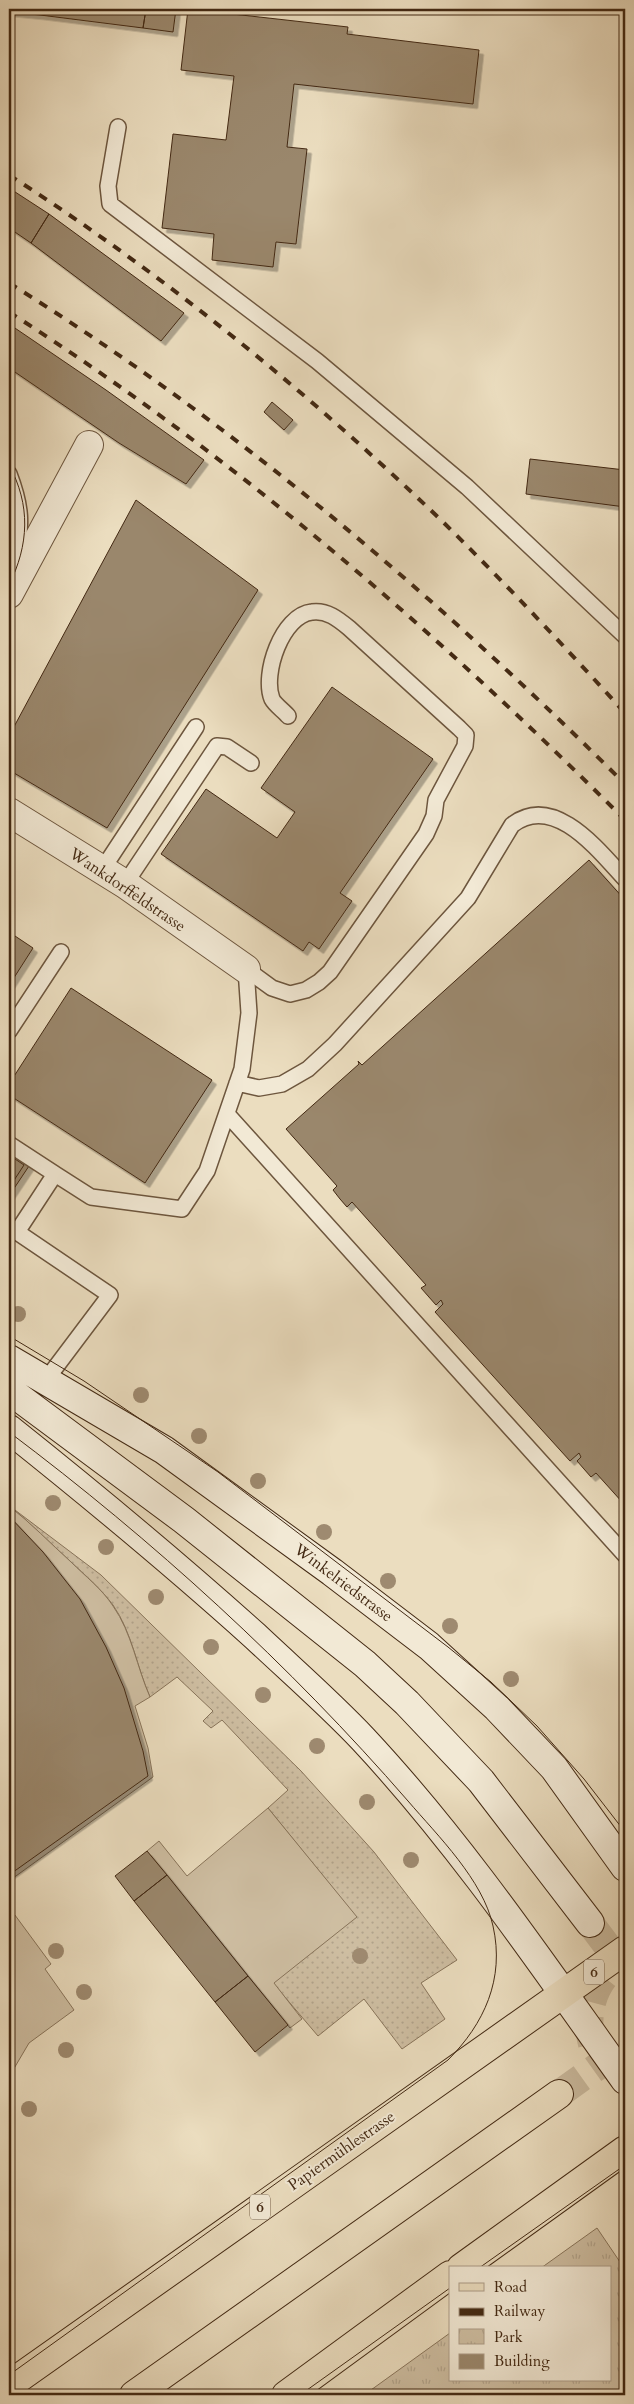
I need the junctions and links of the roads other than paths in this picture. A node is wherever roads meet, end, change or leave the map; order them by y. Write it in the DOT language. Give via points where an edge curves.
graph roads {
  1 [pos="118,127"];
  2 [pos="89,445"];
  3 [pos="9,474"];
  4 [pos="9,506"];
  5 [pos="9,543"];
  6 [pos="11,582"];
  7 [pos="625,636"];
  8 [pos="288,716"];
  9 [pos="196,727"];
  10 [pos="251,763"];
  11 [pos="9,812"];
  12 [pos="114,877"];
  13 [pos="625,879"];
  14 [pos="61,952"];
  15 [pos="246,969"];
  16 [pos="9,1029"];
  17 [pos="237,1083"];
  18 [pos="227,1114"];
  19 [pos="9,1144"];
  20 [pos="55,1174"];
  21 [pos="9,1359"];
  22 [pos="46,1380"];
  23 [pos="9,1390"];
  24 [pos="9,1429"];
  25 [pos="624,1550"];
  26 [pos="625,1867"];
  27 [pos="590,1923"];
  28 [pos="625,1950"];
  29 [pos="563,1994"];
  30 [pos="625,2080"];
  31 [pos="560,2094"];
  32 [pos="625,2150"];
  33 [pos="464,2266"];
  34 [pos="449,2277"];
  35 [pos="9,2385"];
  36 [pos="134,2395"];
  37 [pos="286,2395"];
  1 -- 7 [label="lane" via="108,186 110,204 325,367 467,487"];
  2 -- 6 [label="main road"];
  3 -- 6 [label="lane" via="21,517"];
  4 -- 6 [label="lane" via="16,536"];
  5 -- 6 [label="lane"];
  8 -- 15 [label="lane" via="272,699 270,674 276,650 292,623 310,612 322,613 336,617 460,728 466,735 465,746 438,793 434,816 426,834 330,972 306,990 290,994 272,988"];
  9 -- 12 [label="lane"];
  10 -- 12 [label="lane" via="227,747 217,746"];
  11 -- 12 [label="main road, Wankdorffeldstrasse"];
  12 -- 15 [label="main road, Wankdorffeldstrasse"];
  13 -- 17 [label="lane" via="590,841 565,822 540,816 520,819 512,825 468,898 308,1069 282,1084 259,1088"];
  14 -- 16 [label="lane"];
  15 -- 17 [label="lane" via="249,1013 242,1069"];
  17 -- 18 [label="lane"];
  18 -- 20 [label="lane" via="206,1172 182,1208 91,1197"];
  18 -- 25 [label="lane"];
  19 -- 20 [label="lane"];
  20 -- 22 [label="lane" via="17,1232 110,1295"];
  21 -- 22 [label="main road, Winkelriedstrasse"];
  22 -- 26 [label="main road, Winkelriedstrasse" via="180,1461 429,1646 498,1708 554,1768"];
  23 -- 27 [label="main road" via="184,1520 393,1690 481,1781"];
  24 -- 29 [label="main road" via="110,1509 221,1606 362,1738 429,1813"];
  28 -- 29 [label="main road, Papiermühlestrasse / 6"];
  29 -- 30 [label="main road"];
  29 -- 35 [label="main road, Papiermühlestrasse / 6"];
  31 -- 36 [label="main road"];
  32 -- 33 [label="main road"];
  34 -- 37 [label="main road"];
}
